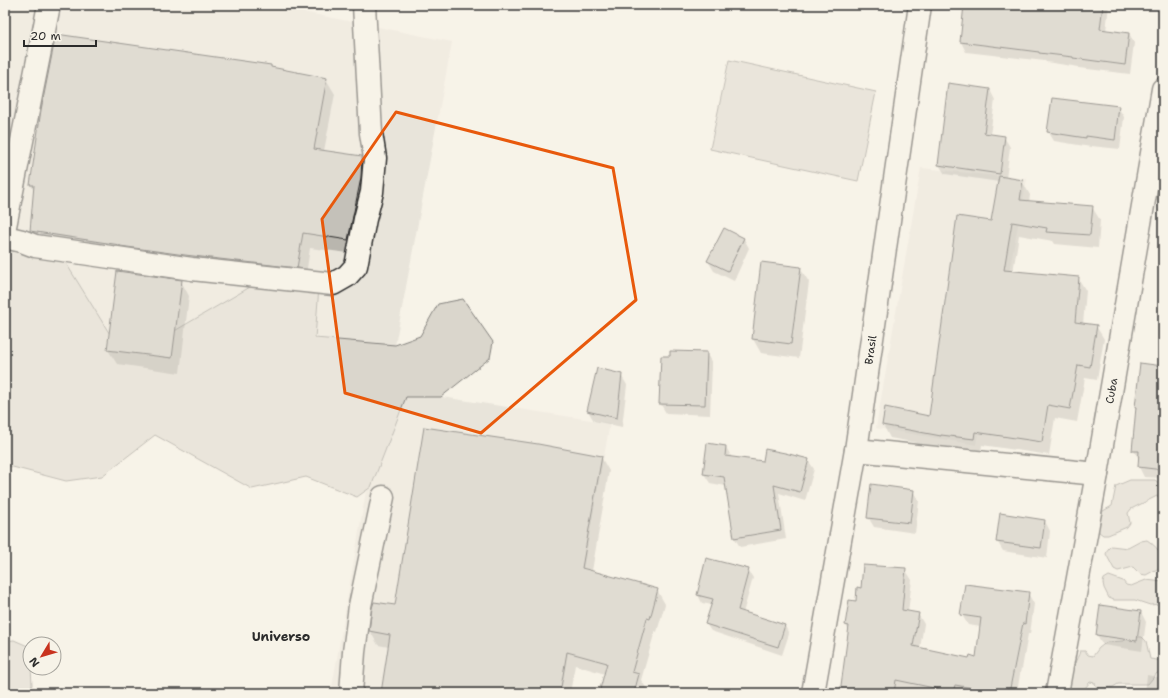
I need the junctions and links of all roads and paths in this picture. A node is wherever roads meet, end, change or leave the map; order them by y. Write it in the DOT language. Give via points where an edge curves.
graph roads {
  1 [pos="49,5"];
  2 [pos="364,5"];
  3 [pos="920,5"];
  4 [pos="1163,89"];
  5 [pos="5,226"];
  6 [pos="5,237"];
  7 [pos="856,450"];
  8 [pos="1097,474"];
  9 [pos="383,497"];
  10 [pos="351,693"];
  11 [pos="813,693"];
  12 [pos="1057,693"];
  1 -- 5 [label="street"];
  2 -- 6 [label="street" via="371,133 375,158 372,192 356,266 347,276 332,284 192,269 35,246"];
  3 -- 7 [label="street, Brasil"];
  4 -- 8 [label="street, Cuba"];
  7 -- 8 [label="street"];
  7 -- 11 [label="street, Brasil"];
  8 -- 12 [label="street, Cuba"];
  9 -- 10 [label="street" via="360,606"];
}
